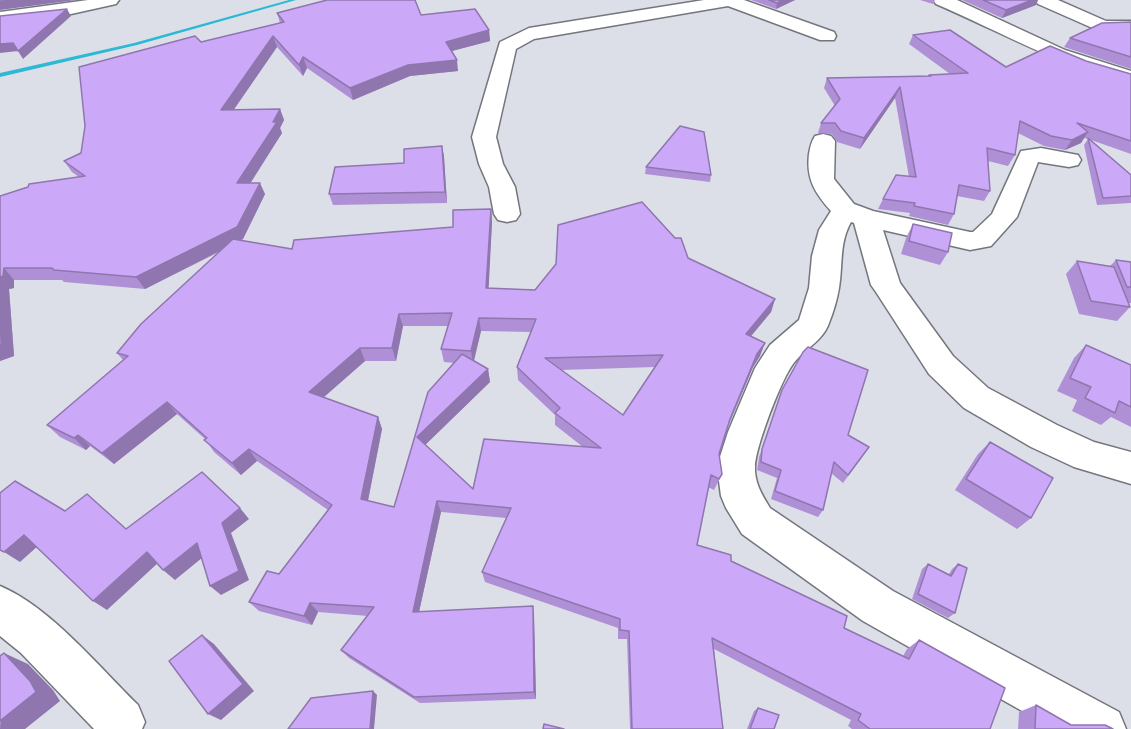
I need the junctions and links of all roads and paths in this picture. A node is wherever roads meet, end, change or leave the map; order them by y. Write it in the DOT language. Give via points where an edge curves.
graph roads {
  1 [pos="110,0"];
  2 [pos="735,0"];
  3 [pos="942,0"];
  4 [pos="1044,0"];
  5 [pos="730,1"];
  6 [pos="0,17"];
  7 [pos="1103,26"];
  8 [pos="1131,26"];
  9 [pos="827,36"];
  10 [pos="1040,46"];
  11 [pos="1131,78"];
  12 [pos="823,141"];
  13 [pos="1069,160"];
  14 [pos="507,214"];
  15 [pos="856,214"];
  16 [pos="1131,468"];
  17 [pos="0,608"];
  18 [pos="121,722"];
  19 [pos="1102,729"];
  1 -- 6 [label="street"];
  2 -- 5 [label="street"];
  3 -- 10 [label="street"];
  4 -- 7 [label="street"];
  5 -- 9 [label="street"];
  5 -- 14 [label="street" via="529,34 507,46 484,137"];
  7 -- 8 [label="street"];
  7 -- 10 [label="street" via="1072,39"];
  10 -- 11 [label="street"];
  12 -- 15 [label="street" via="819,174 823,186"];
  13 -- 15 [label="street" via="1029,156 1004,217 981,240 970,241"];
  15 -- 16 [label="street" via="886,285 941,365 976,398 1087,456"];
  15 -- 19 [label="street" via="832,230 824,288 813,325 772,369 746,432 736,466 740,496 756,521 878,606"];
  17 -- 18 [label="street" via="37,637"];
}
